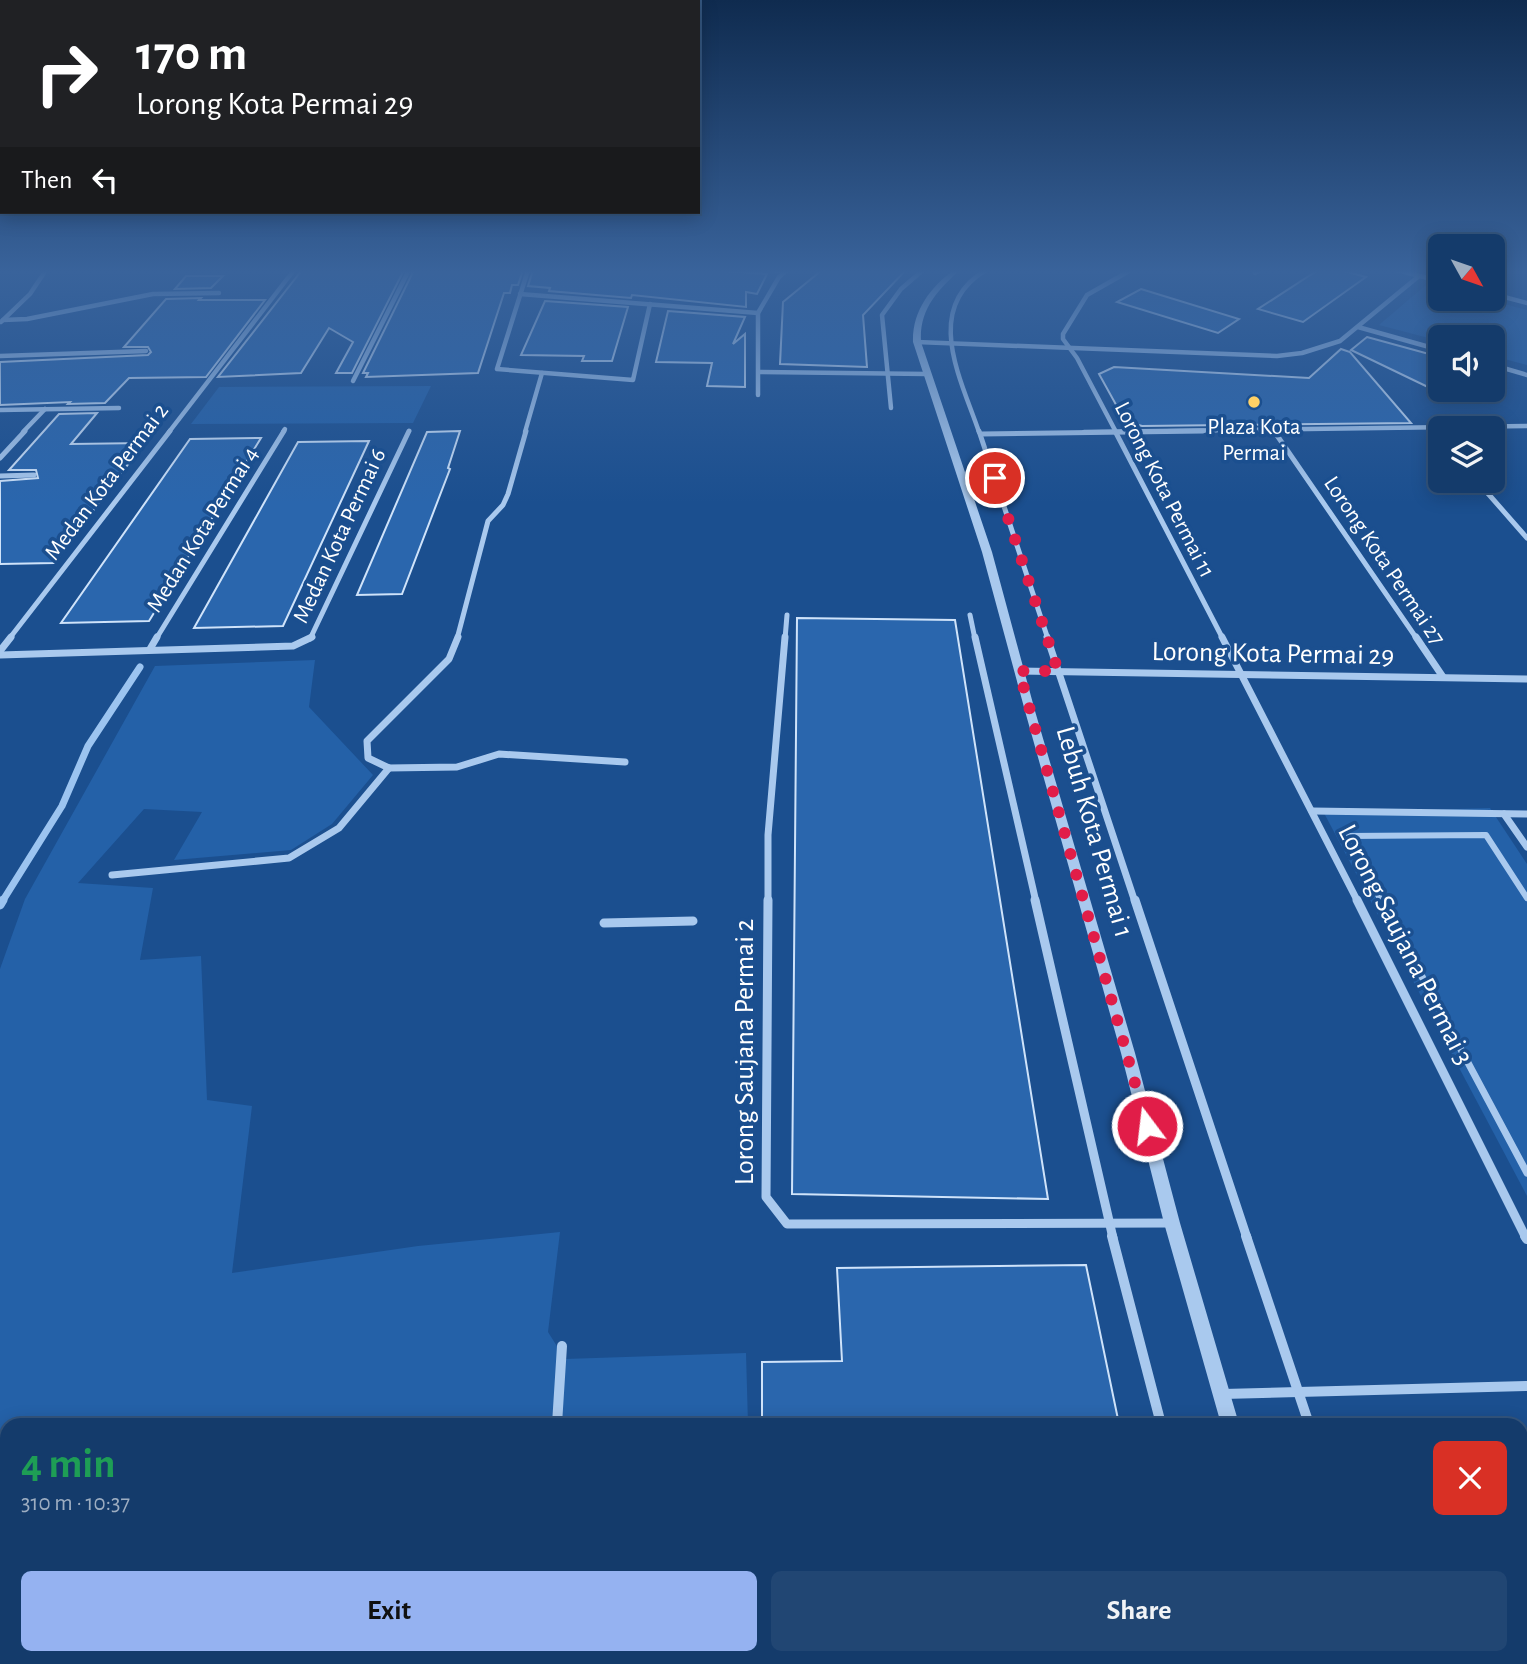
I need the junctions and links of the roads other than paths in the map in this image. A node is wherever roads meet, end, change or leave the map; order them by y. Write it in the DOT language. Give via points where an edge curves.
graph roads {
  1 [pos="234,348"];
  2 [pos="370,348"];
  3 [pos="504,348"];
  4 [pos="640,348"];
  5 [pos="759,348"];
  6 [pos="886,348"];
  7 [pos="919,348"];
  8 [pos="951,348"];
  9 [pos="1068,348"];
  10 [pos="1102,348"];
  11 [pos="1322,348"];
  12 [pos="146,351"];
  13 [pos="0,356"];
  14 [pos="1505,369"];
  15 [pos="759,372"];
  16 [pos="542,373"];
  17 [pos="889,374"];
  18 [pos="927,374"];
  19 [pos="1527,375"];
  20 [pos="353,381"];
  21 [pos="758,395"];
  22 [pos="120,408"];
  23 [pos="891,408"];
  24 [pos="45,409"];
  25 [pos="0,410"];
  26 [pos="1505,426"];
  27 [pos="1527,426"];
  28 [pos="1428,427"];
  29 [pos="285,429"];
  30 [pos="1273,429"];
  31 [pos="409,431"];
  32 [pos="1114,432"];
  33 [pos="981,434"];
  34 [pos="0,458"];
  35 [pos="34,475"];
  36 [pos="0,476"];
  37 [pos="1488,493"];
  38 [pos="1526,536"];
  39 [pos="787,615"];
  40 [pos="970,615"];
  41 [pos="150,649"];
  42 [pos="0,653"];
  43 [pos="1019,671"];
  44 [pos="1058,671"];
  45 [pos="1238,674"];
  46 [pos="1443,677"];
  47 [pos="1527,679"];
  48 [pos="625,762"];
  49 [pos="389,768"];
  50 [pos="1312,811"];
  51 [pos="1504,814"];
  52 [pos="1527,814"];
  53 [pos="1527,847"];
  54 [pos="113,875"];
  55 [pos="1527,898"];
  56 [pos="693,921"];
  57 [pos="604,923"];
  58 [pos="1527,1173"];
  59 [pos="1172,1223"];
  60 [pos="1109,1224"];
  61 [pos="1527,1239"];
  62 [pos="562,1346"];
  63 [pos="1527,1386"];
  64 [pos="1297,1390"];
  65 [pos="1222,1394"];
  66 [pos="557,1418"];
  67 [pos="1159,1418"];
  68 [pos="1228,1418"];
  69 [pos="1307,1418"];
  1 -- 42 [label="street, Medan Kota Permai 2"];
  2 -- 20 [label="street"];
  3 -- 16 [label="street" via="497,369"];
  4 -- 16 [label="street" via="633,380"];
  5 -- 15 [label="street"];
  6 -- 17 [label="street"];
  7 -- 18 [label="street, Lebuh Kota Permai 1"];
  8 -- 33 [label="street, Lebuh Kota Permai 1"];
  9 -- 32 [label="street, Lorong Kota Permai 11"];
  10 -- 11 [label="street" via="1276,356"];
  12 -- 13 [label="street"];
  14 -- 19 [label="street"];
  15 -- 17 [label="street"];
  15 -- 21 [label="street"];
  16 -- 49 [label="street" via="508,494 488,521 449,659 368,741 368,758"];
  17 -- 18 [label="street"];
  17 -- 23 [label="street"];
  18 -- 43 [label="street, Lebuh Kota Permai 1" via="988,552"];
  22 -- 24 [label="street"];
  24 -- 25 [label="street"];
  24 -- 34 [label="street"];
  26 -- 27 [label="street"];
  28 -- 30 [label="street"];
  29 -- 41 [label="street, Medan Kota Permai 4"];
  30 -- 32 [label="street"];
  30 -- 46 [label="street, Lorong Kota Permai 27"];
  31 -- 41 [label="street, Medan Kota Permai 6" via="312,638 293,646"];
  32 -- 33 [label="street"];
  32 -- 45 [label="street, Lorong Kota Permai 11"];
  33 -- 44 [label="street, Lebuh Kota Permai 1"];
  35 -- 36 [label="street"];
  37 -- 38 [label="street"];
  39 -- 60 [label="street, Lorong Saujana Permai 2" via="768,835 765,1196 787,1224"];
  40 -- 60 [label="street"];
  41 -- 42 [label="street"];
  43 -- 44 [label="street, Lorong Kota Permai 29"];
  43 -- 59 [label="street, Lebuh Kota Permai 1"];
  44 -- 45 [label="street, Lorong Kota Permai 29"];
  44 -- 64 [label="street, Lebuh Kota Permai 1"];
  45 -- 46 [label="street, Lorong Kota Permai 29"];
  45 -- 50 [label="street, Lorong Saujana Permai 3"];
  46 -- 47 [label="street, Lorong Kota Permai 29"];
  48 -- 49 [label="street" via="499,754 457,767"];
  49 -- 54 [label="street" via="340,828 289,858"];
  50 -- 51 [label="street"];
  50 -- 61 [label="street, Lorong Saujana Permai 3"];
  51 -- 52 [label="street"];
  51 -- 53 [label="street"];
  55 -- 58 [label="street" via="1486,835 1346,836"];
  56 -- 57 [label="street"];
  59 -- 60 [label="street, Lorong Saujana Permai 2"];
  59 -- 65 [label="street, Lebuh Kota Permai 1"];
  60 -- 67 [label="street"];
  62 -- 66 [label="street"];
  63 -- 64 [label="street"];
  64 -- 65 [label="street"];
  64 -- 69 [label="street, Lebuh Kota Permai 1"];
  65 -- 68 [label="street, Lebuh Kota Permai 1"];
}
